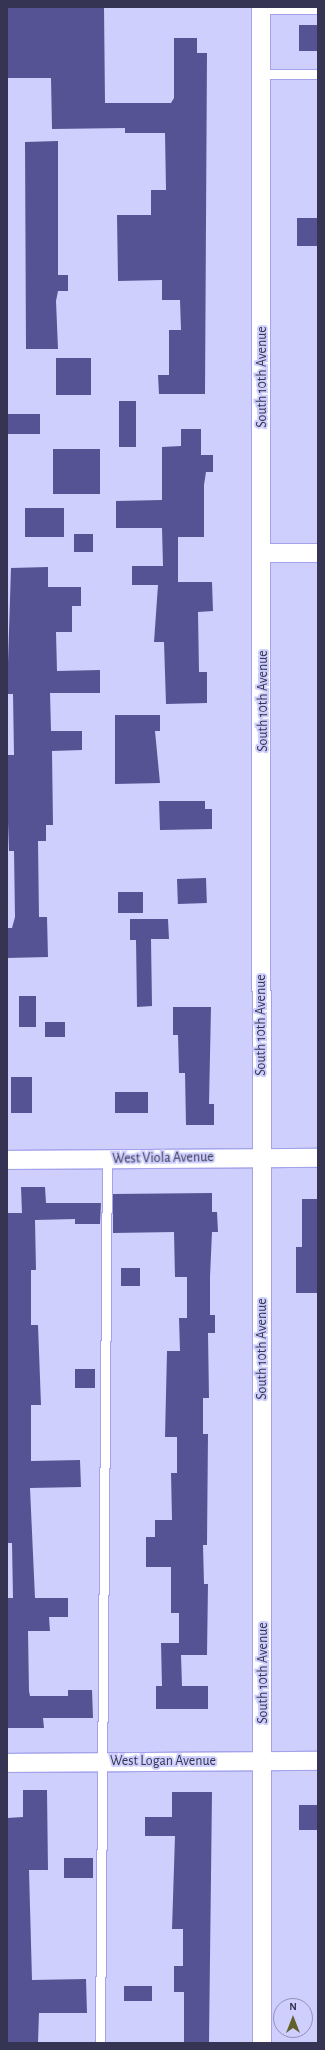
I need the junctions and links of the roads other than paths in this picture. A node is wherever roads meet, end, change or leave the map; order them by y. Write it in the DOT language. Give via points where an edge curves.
graph roads {
  1 [pos="261,8"];
  2 [pos="306,8"];
  3 [pos="318,9"];
  4 [pos="261,74"];
  5 [pos="318,74"];
  6 [pos="263,552"];
  7 [pos="318,554"];
  8 [pos="261,1157"];
  9 [pos="318,1158"];
  10 [pos="107,1159"];
  11 [pos="7,1160"];
  12 [pos="263,1760"];
  13 [pos="318,1761"];
  14 [pos="7,1762"];
  15 [pos="100,1762"];
  16 [pos="100,2043"];
  17 [pos="262,2043"];
  1 -- 2 [label="lane"];
  1 -- 4 [label="street, South 10th Avenue"];
  2 -- 3 [label="lane"];
  4 -- 5 [label="lane"];
  4 -- 6 [label="street, South 10th Avenue"];
  6 -- 7 [label="street"];
  6 -- 8 [label="street, South 10th Avenue"];
  8 -- 9 [label="street, West Viola Avenue"];
  8 -- 10 [label="street, West Viola Avenue"];
  8 -- 12 [label="street, South 10th Avenue"];
  10 -- 11 [label="street, West Viola Avenue"];
  10 -- 15 [label="lane"];
  12 -- 13 [label="street, West Logan Avenue"];
  12 -- 15 [label="street, West Logan Avenue"];
  12 -- 17 [label="street, South 10th Avenue"];
  14 -- 15 [label="street, West Logan Avenue"];
  15 -- 16 [label="lane"];
}
